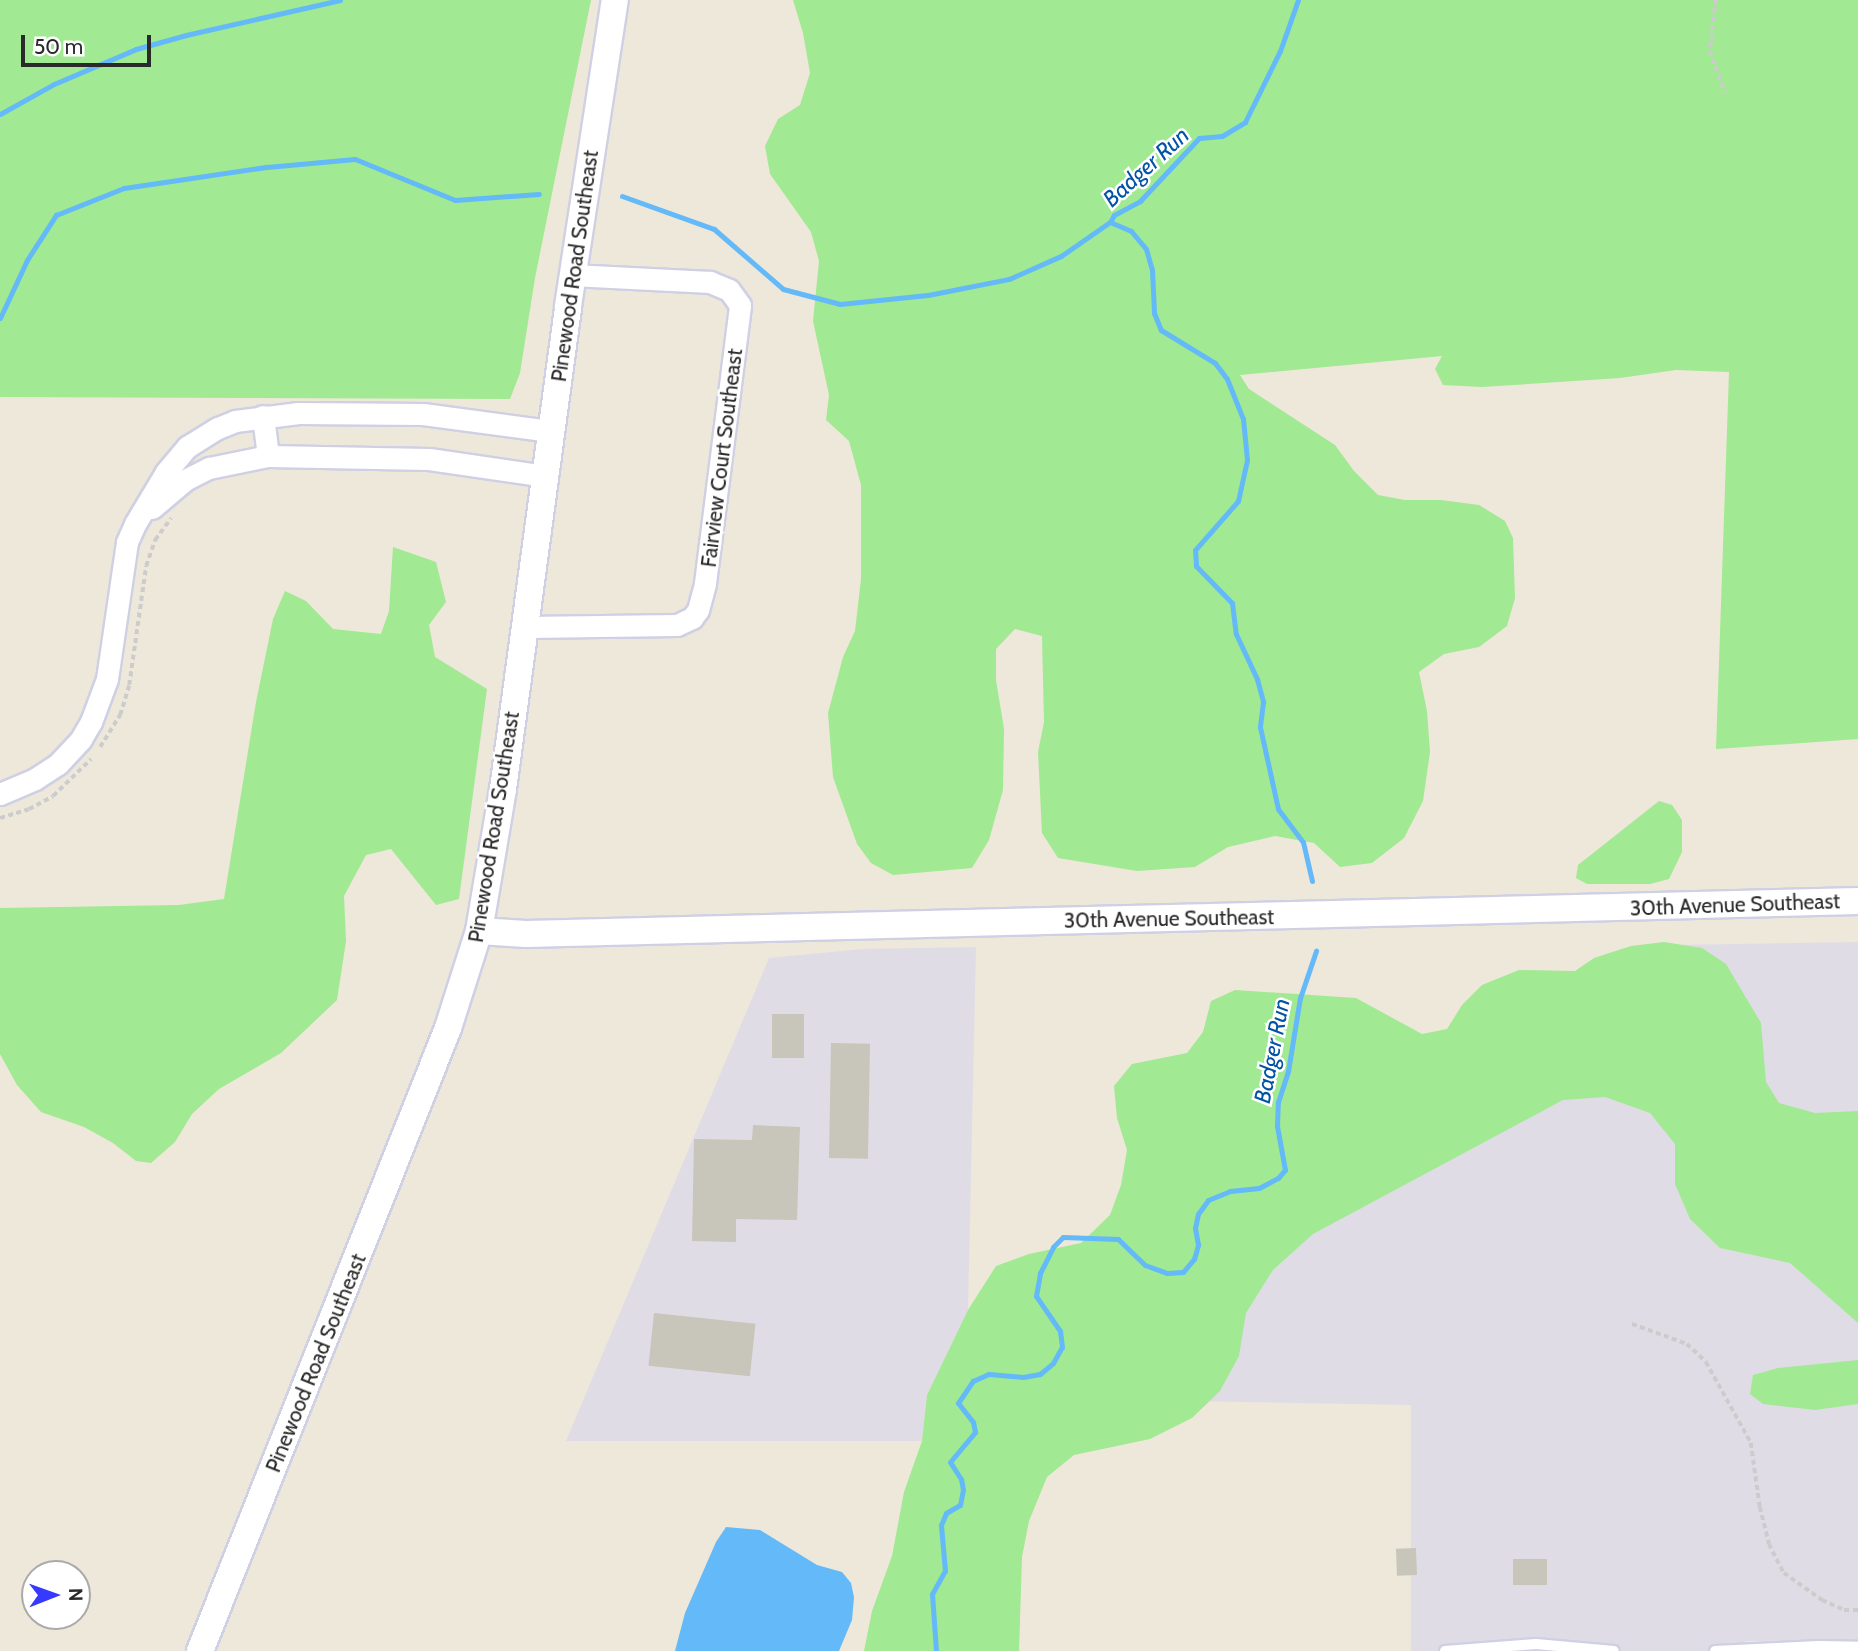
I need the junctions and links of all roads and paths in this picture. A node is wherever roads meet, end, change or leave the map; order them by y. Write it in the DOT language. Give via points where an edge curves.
graph roads {
  1 [pos="615,0"];
  2 [pos="1716,0"];
  3 [pos="1725,93"];
  4 [pos="572,275"];
  5 [pos="263,416"];
  6 [pos="551,431"];
  7 [pos="268,456"];
  8 [pos="545,476"];
  9 [pos="178,511"];
  10 [pos="135,524"];
  11 [pos="525,627"];
  12 [pos="0,794"];
  13 [pos="0,818"];
  14 [pos="1858,901"];
  15 [pos="479,931"];
  16 [pos="1632,1324"];
  17 [pos="1858,1610"];
  18 [pos="1858,1647"];
  19 [pos="200,1651"];
  20 [pos="1445,1651"];
  21 [pos="1614,1651"];
  22 [pos="1715,1651"];
  1 -- 4 [label="street, Pinewood Road Southeast"];
  2 -- 3 [label="path" via="1710,51"];
  4 -- 6 [label="street, Pinewood Road Southeast"];
  4 -- 11 [label="street, Fairview Court Southeast" via="710,282 729,290 740,305 705,583 698,610 677,625"];
  5 -- 6 [label="street" via="423,414"];
  5 -- 7 [label="street"];
  5 -- 10 [label="street" via="218,428 187,447"];
  6 -- 8 [label="street, Pinewood Road Southeast"];
  7 -- 8 [label="street" via="415,458"];
  7 -- 10 [label="street" via="226,463 185,480"];
  8 -- 11 [label="street, Pinewood Road Southeast"];
  9 -- 13 [label="path" via="156,540 146,566 129,685 110,734 53,796"];
  10 -- 12 [label="street" via="119,583 107,679 91,722 58,764"];
  11 -- 15 [label="street, Pinewood Road Southeast"];
  14 -- 15 [label="street, 30th Avenue Southeast" via="526,934"];
  15 -- 19 [label="street, Pinewood Road Southeast" via="443,1041"];
  16 -- 17 [label="path" via="1687,1344 1706,1362 1751,1443 1769,1544 1784,1573 1822,1600 1844,1610"];
  18 -- 22 [label="lane"];
  20 -- 21 [label="lane" via="1536,1644"];
}
